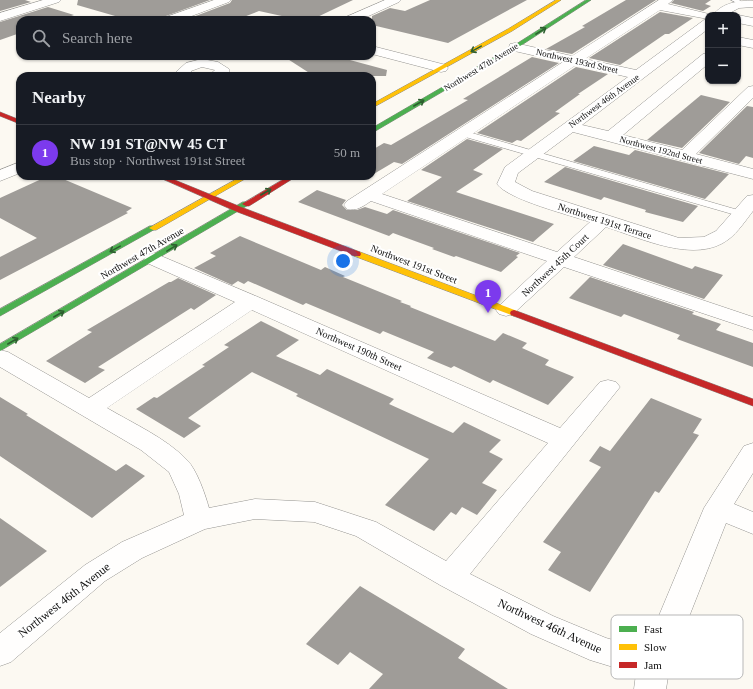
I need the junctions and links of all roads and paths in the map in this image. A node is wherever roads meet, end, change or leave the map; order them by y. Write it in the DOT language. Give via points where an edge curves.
graph roads {
  1 [pos="55,0"];
  2 [pos="225,0"];
  3 [pos="395,0"];
  4 [pos="559,0"];
  5 [pos="589,0"];
  6 [pos="743,2"];
  7 [pos="662,3"];
  8 [pos="723,12"];
  9 [pos="705,15"];
  10 [pos="3,16"];
  11 [pos="181,16"];
  12 [pos="359,16"];
  13 [pos="16,19"];
  14 [pos="741,20"];
  15 [pos="753,22"];
  16 [pos="510,30"];
  17 [pos="702,34"];
  18 [pos="741,42"];
  19 [pos="753,44"];
  20 [pos="515,47"];
  21 [pos="376,51"];
  22 [pos="705,59"];
  23 [pos="575,60"];
  24 [pos="441,68"];
  25 [pos="183,72"];
  26 [pos="222,72"];
  27 [pos="638,75"];
  28 [pos="447,87"];
  29 [pos="753,90"];
  30 [pos="376,104"];
  31 [pos="0,114"];
  32 [pos="16,120"];
  33 [pos="570,126"];
  34 [pos="376,129"];
  35 [pos="465,134"];
  36 [pos="610,136"];
  37 [pos="534,154"];
  38 [pos="685,156"];
  39 [pos="16,169"];
  40 [pos="753,174"];
  41 [pos="0,176"];
  42 [pos="168,180"];
  43 [pos="240,180"];
  44 [pos="287,180"];
  45 [pos="506,184"];
  46 [pos="369,194"];
  47 [pos="210,196"];
  48 [pos="753,200"];
  49 [pos="353,206"];
  50 [pos="238,209"];
  51 [pos="742,214"];
  52 [pos="603,220"];
  53 [pos="154,259"];
  54 [pos="561,259"];
  55 [pos="251,302"];
  56 [pos="506,310"];
  57 [pos="0,313"];
  58 [pos="753,324"];
  59 [pos="0,348"];
  60 [pos="0,357"];
  61 [pos="608,387"];
  62 [pos="753,403"];
  63 [pos="89,409"];
  64 [pos="564,440"];
  65 [pos="753,452"];
  66 [pos="718,508"];
  67 [pos="199,520"];
  68 [pos="753,524"];
  69 [pos="450,577"];
  70 [pos="676,615"];
  71 [pos="0,652"];
  72 [pos="611,656"];
  1 -- 10 [label="street"];
  2 -- 11 [label="street"];
  3 -- 12 [label="street"];
  4 -- 16 [label="main road, Northwest 47th Avenue"];
  20 -- 5 [label="main road, Northwest 47th Avenue, one-way"];
  6 -- 8 [label="street"];
  7 -- 9 [label="street"];
  7 -- 23 [label="street"];
  10 -- 13 [label="street"];
  14 -- 15 [label="street"];
  16 -- 20 [label="main road" via="508,39"];
  16 -- 24 [label="main road, Northwest 47th Avenue, one-way"];
  17 -- 27 [label="street, Northwest 46th Avenue"];
  18 -- 19 [label="street"];
  20 -- 23 [label="street, Northwest 193rd Street"];
  20 -- 28 [label="main road, Northwest 47th Avenue"];
  21 -- 24 [label="street"];
  22 -- 36 [label="street"];
  23 -- 27 [label="street, Northwest 193rd Street"];
  23 -- 35 [label="street"];
  24 -- 28 [label="main road" via="448,75"];
  24 -- 30 [label="main road, Northwest 47th Avenue"];
  25 -- 26 [label="street" via="187,67 204,64 216,65"];
  27 -- 33 [label="street, Northwest 46th Avenue"];
  34 -- 28 [label="main road, Northwest 47th Avenue, one-way"];
  29 -- 38 [label="street"];
  31 -- 32 [label="main road"];
  33 -- 36 [label="street, Northwest 192nd Street"];
  33 -- 37 [label="street, Northwest 46th Avenue"];
  35 -- 37 [label="lane"];
  35 -- 46 [label="street"];
  36 -- 38 [label="street, Northwest 192nd Street"];
  37 -- 45 [label="street, Northwest 46th Avenue" via="511,171"];
  37 -- 51 [label="lane"];
  38 -- 40 [label="street, Northwest 192nd Street"];
  39 -- 41 [label="street"];
  42 -- 47 [label="main road, Northwest 191st Street"];
  43 -- 47 [label="main road, Northwest 47th Avenue"];
  50 -- 44 [label="main road, Northwest 47th Avenue, one-way"];
  45 -- 52 [label="street, Northwest 191st Terrace" via="526,196"];
  46 -- 49 [label="street"];
  46 -- 54 [label="street"];
  47 -- 50 [label="main road, Northwest 191st Street"];
  47 -- 57 [label="main road, Northwest 47th Avenue, one-way"];
  48 -- 51 [label="street"];
  53 -- 50 [label="main road, Northwest 47th Avenue, one-way"];
  50 -- 56 [label="main road, Northwest 191st Street"];
  51 -- 52 [label="street, Northwest 191st Terrace" via="723,235 708,243 678,244"];
  52 -- 54 [label="street, Northwest 45th Court"];
  53 -- 55 [label="street, Northwest 190th Street"];
  59 -- 53 [label="main road, Northwest 47th Avenue, one-way"];
  54 -- 56 [label="street, Northwest 45th Court"];
  54 -- 58 [label="street"];
  55 -- 63 [label="street"];
  55 -- 64 [label="street, Northwest 190th Street"];
  56 -- 62 [label="main road, Northwest 191st Street"];
  60 -- 63 [label="street"];
  61 -- 64 [label="street"];
  63 -- 67 [label="street" via="150,444 179,467 192,494"];
  64 -- 69 [label="street"];
  65 -- 66 [label="street"];
  66 -- 68 [label="street"];
  66 -- 70 [label="street"];
  67 -- 69 [label="street" via="254,509 315,512 366,529"];
  67 -- 71 [label="street, Northwest 46th Avenue" via="132,550 95,573"];
  69 -- 72 [label="street, Northwest 46th Avenue" via="542,625"];
}
